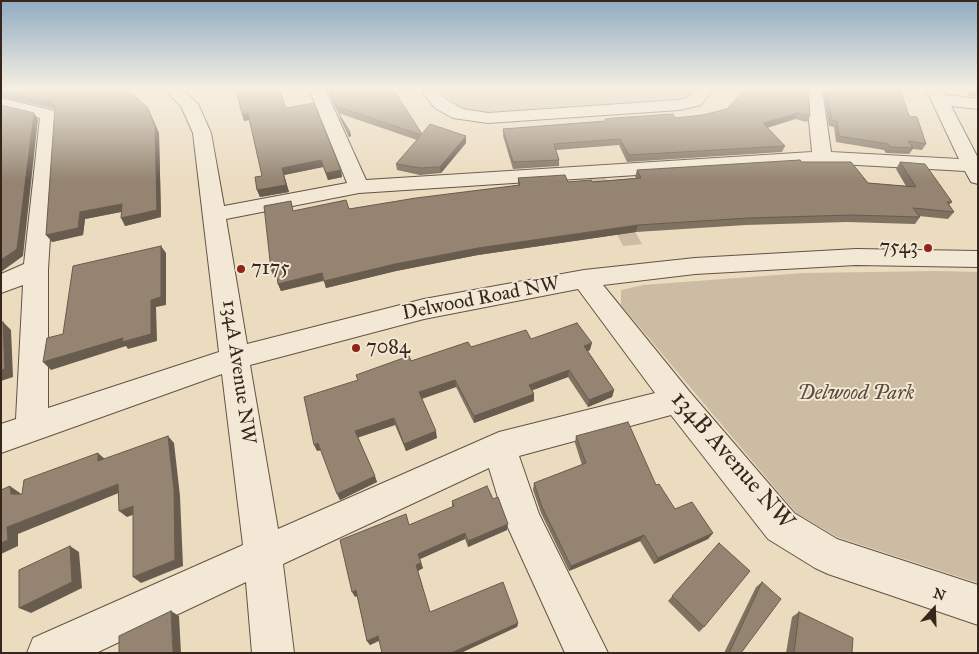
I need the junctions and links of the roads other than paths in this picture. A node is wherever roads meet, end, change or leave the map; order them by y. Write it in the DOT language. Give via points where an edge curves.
graph roads {
  1 [pos="49,120"];
  2 [pos="197,120"];
  3 [pos="330,120"];
  4 [pos="818,120"];
  5 [pos="950,120"];
  6 [pos="822,157"];
  7 [pos="976,170"];
  8 [pos="358,187"];
  9 [pos="214,215"];
  10 [pos="978,259"];
  11 [pos="36,269"];
  12 [pos="584,279"];
  13 [pos="1,284"];
  14 [pos="236,358"];
  15 [pos="678,400"];
  16 [pos="32,427"];
  17 [pos="1,439"];
  18 [pos="499,447"];
  19 [pos="263,553"];
  20 [pos="978,605"];
  21 [pos="48,653"];
  22 [pos="273,653"];
  23 [pos="587,653"];
  1 -- 11 [label="street"];
  2 -- 9 [label="street, 134A Avenue NW" via="202,133"];
  3 -- 8 [label="street"];
  4 -- 6 [label="street"];
  5 -- 7 [label="street"];
  6 -- 7 [label="street"];
  6 -- 8 [label="street"];
  8 -- 9 [label="street"];
  9 -- 14 [label="street, 134A Avenue NW"];
  10 -- 12 [label="street, Delwood Road NW" via="803,259 695,266"];
  11 -- 13 [label="street"];
  11 -- 16 [label="street"];
  12 -- 14 [label="street, Delwood Road NW" via="424,309"];
  12 -- 15 [label="street, 134B Avenue NW"];
  14 -- 16 [label="street, Delwood Road NW"];
  14 -- 19 [label="street, 134A Avenue NW"];
  15 -- 18 [label="street"];
  15 -- 20 [label="street, 134B Avenue NW" via="781,526 828,555"];
  16 -- 17 [label="street, Delwood Road NW"];
  18 -- 19 [label="street"];
  18 -- 23 [label="street" via="523,520"];
  19 -- 21 [label="street"];
  19 -- 22 [label="street, 134A Avenue NW"];
}
